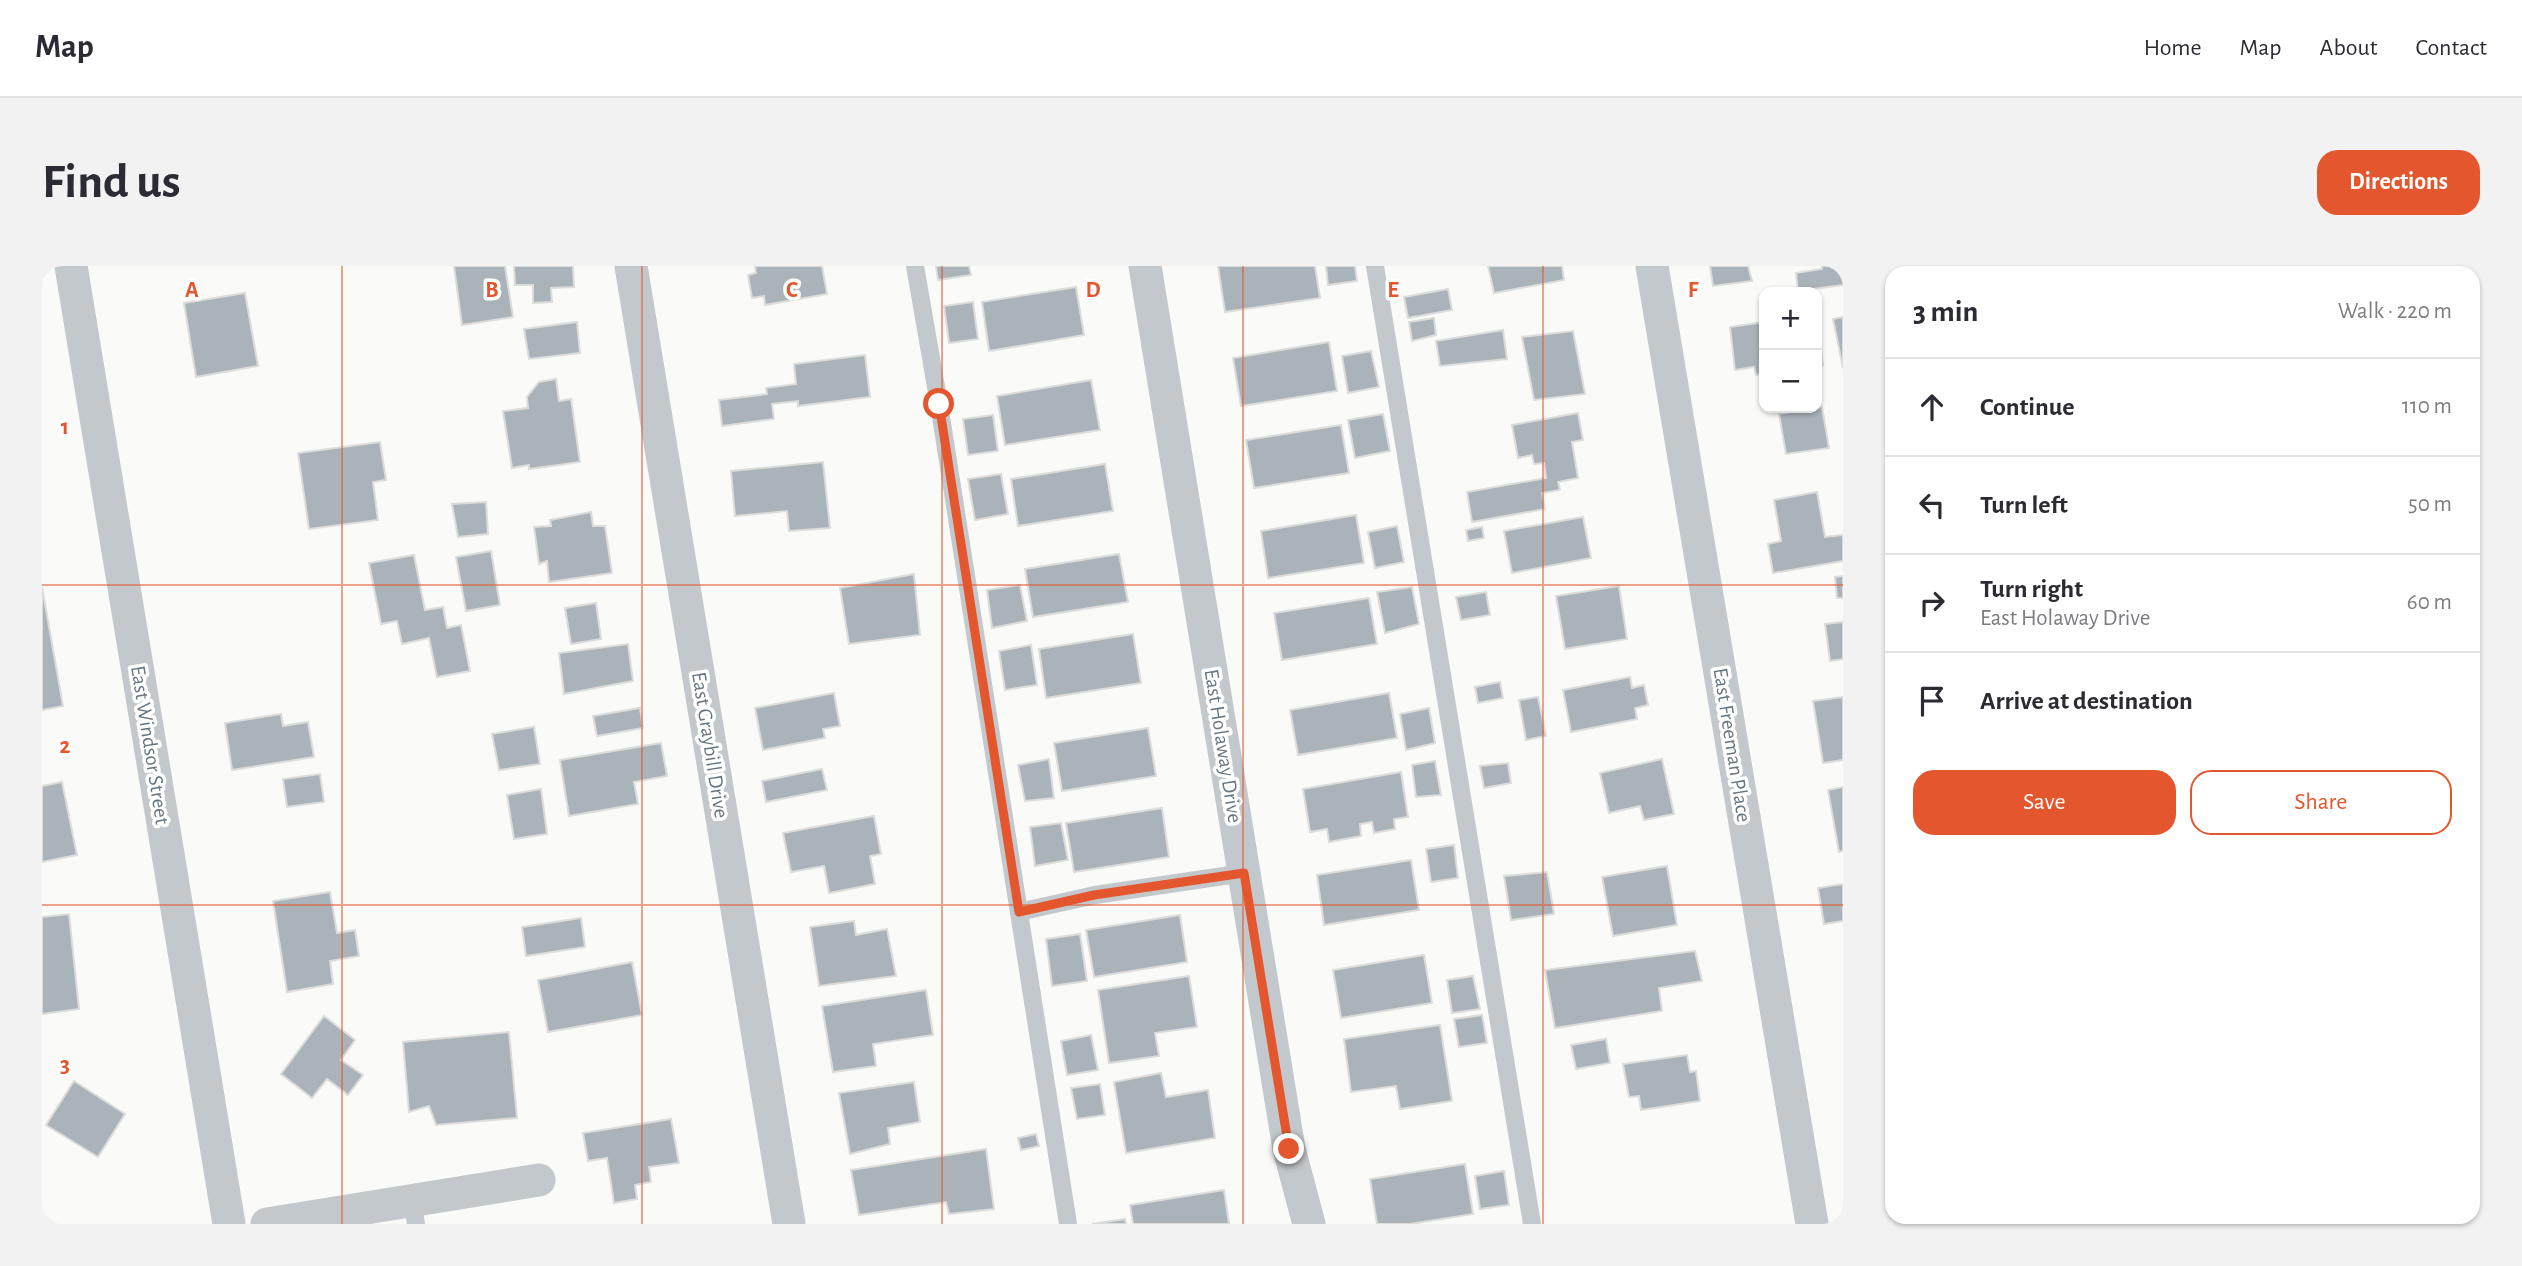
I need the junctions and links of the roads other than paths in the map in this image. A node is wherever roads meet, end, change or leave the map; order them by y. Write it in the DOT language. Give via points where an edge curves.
graph roads {
  1 [pos="71,266"];
  2 [pos="631,266"];
  3 [pos="915,266"];
  4 [pos="1145,266"];
  5 [pos="1375,266"];
  6 [pos="1652,266"];
  7 [pos="1244,873"];
  8 [pos="1019,912"];
  9 [pos="539,1180"];
  10 [pos="414,1212"];
  11 [pos="229,1224"];
  12 [pos="267,1224"];
  13 [pos="789,1224"];
  14 [pos="1068,1224"];
  15 [pos="1309,1224"];
  16 [pos="1532,1224"];
  17 [pos="1812,1224"];
  1 -- 11 [label="street, East Windsor Street"];
  2 -- 13 [label="street, East Graybill Drive"];
  3 -- 8 [label="lane"];
  4 -- 7 [label="street, East Holaway Drive"];
  5 -- 16 [label="lane"];
  6 -- 17 [label="street, East Freeman Place"];
  7 -- 8 [label="lane" via="1094,895"];
  7 -- 15 [label="street, East Holaway Drive" via="1289,1149"];
  8 -- 14 [label="lane"];
  9 -- 10 [label="street"];
  10 -- 12 [label="street"];
}
